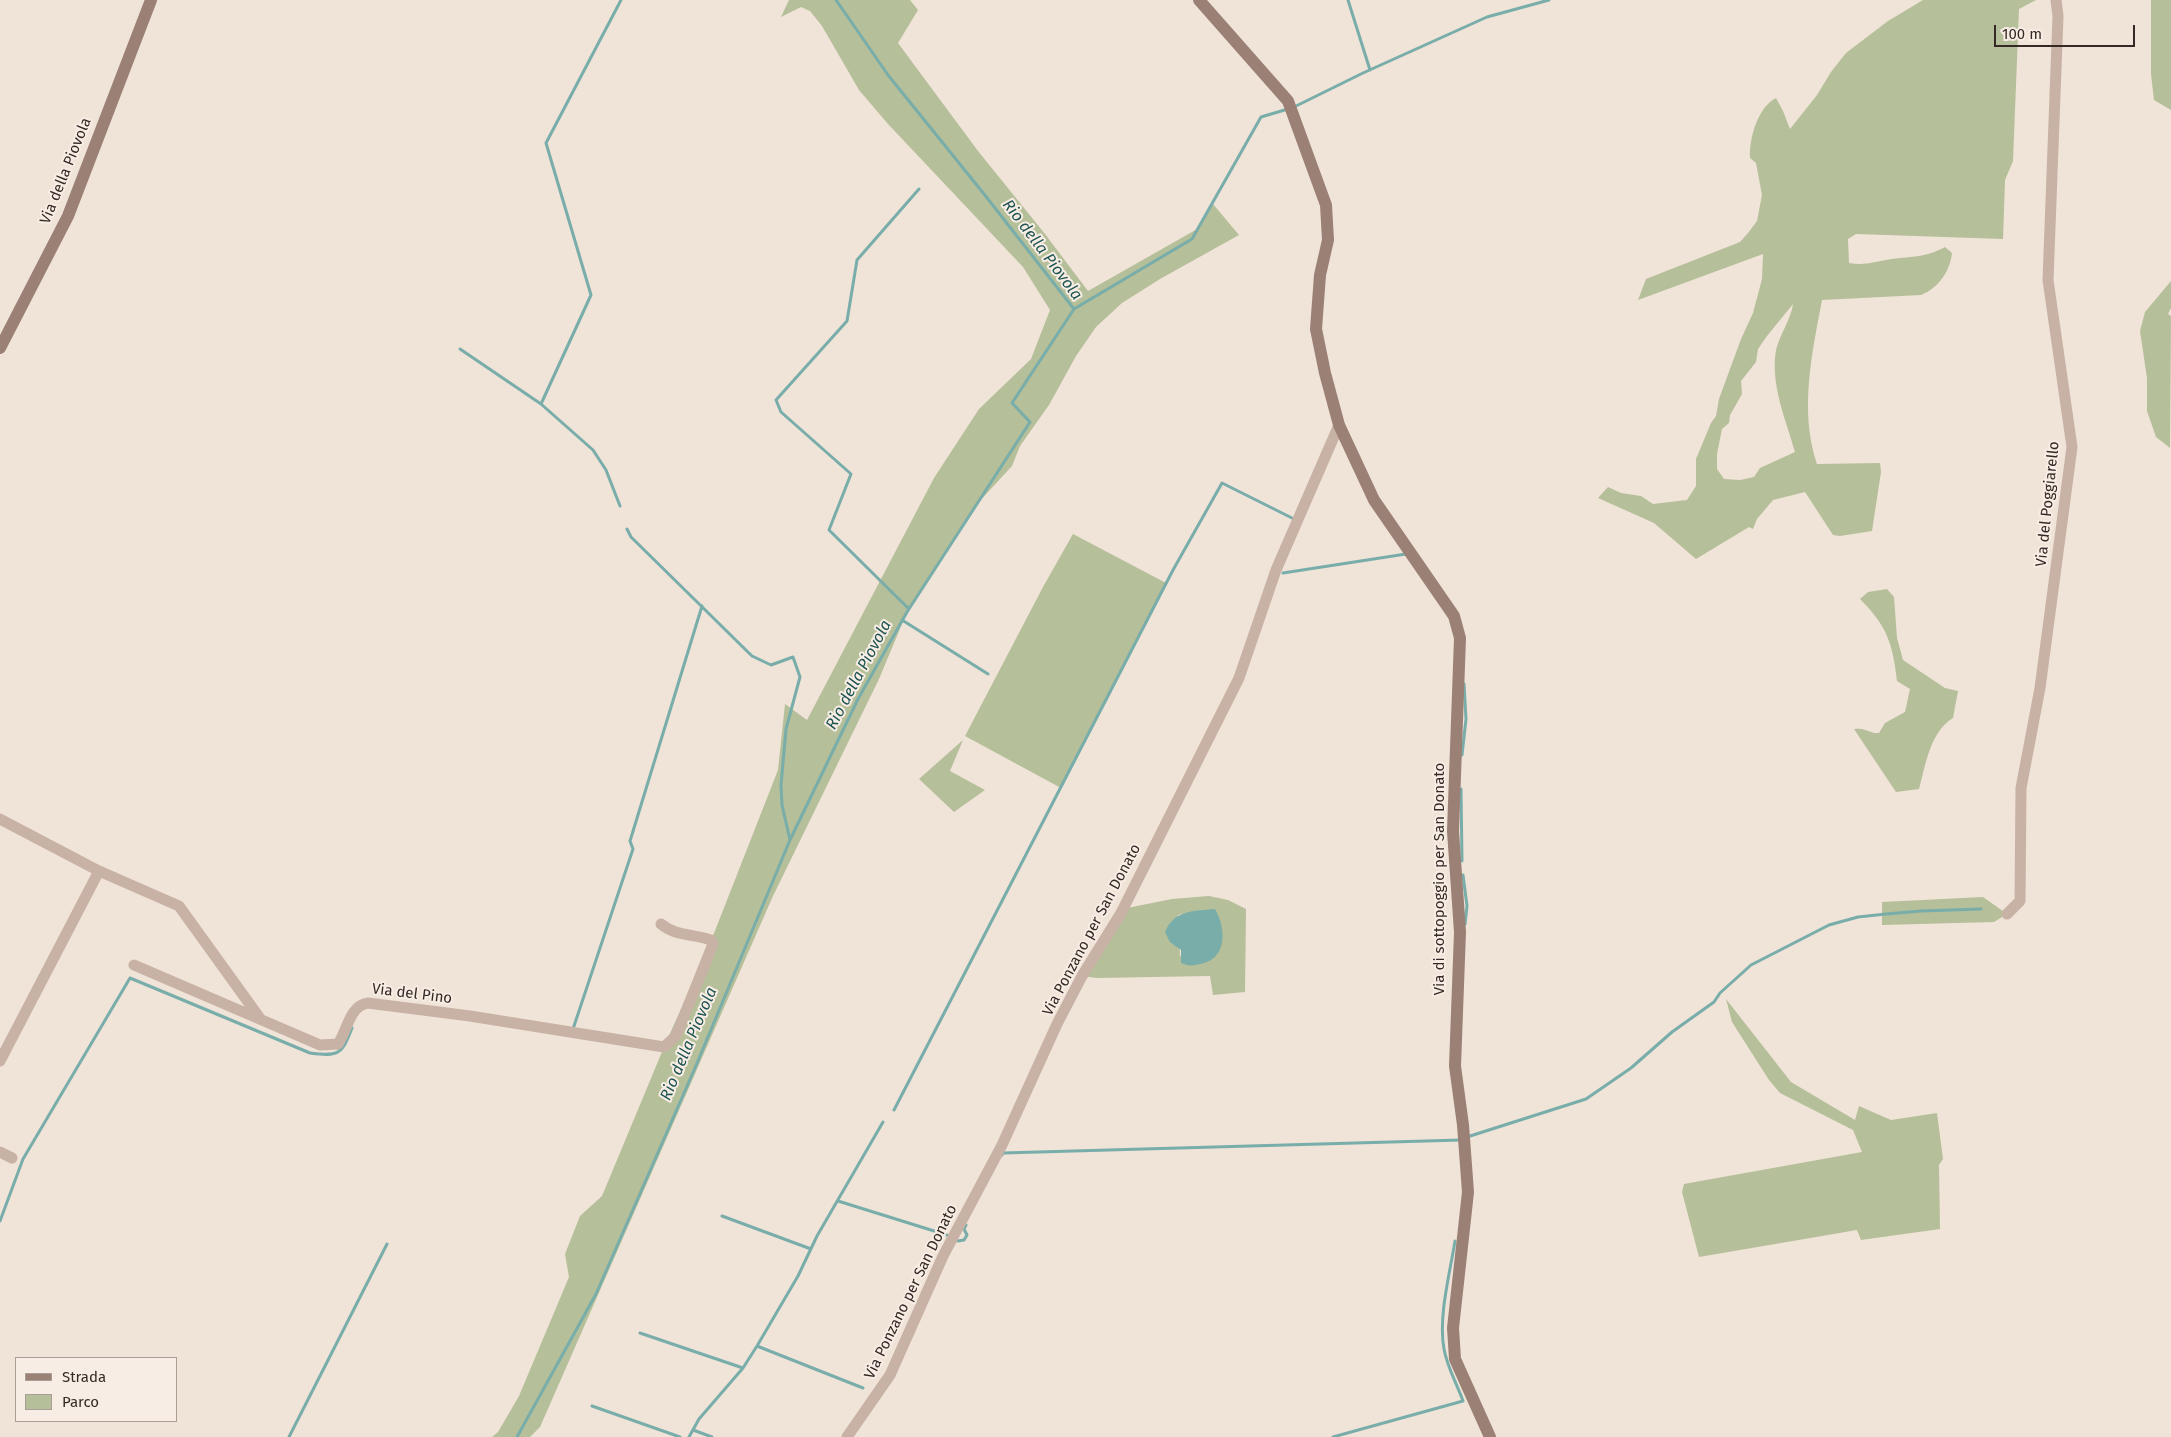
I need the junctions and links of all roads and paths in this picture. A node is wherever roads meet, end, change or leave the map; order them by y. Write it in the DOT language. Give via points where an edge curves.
graph roads {
  1 [pos="151,0"];
  2 [pos="1199,0"];
  3 [pos="2056,0"];
  4 [pos="0,348"];
  5 [pos="1339,425"];
  6 [pos="0,819"];
  7 [pos="99,871"];
  8 [pos="2007,914"];
  9 [pos="661,924"];
  10 [pos="134,965"];
  11 [pos="262,1020"];
  12 [pos="0,1061"];
  13 [pos="0,1152"];
  14 [pos="12,1158"];
  15 [pos="847,1437"];
  16 [pos="1490,1437"];
  1 -- 4 [label="street, Via della Piovola" via="68,216"];
  2 -- 5 [label="street, Via di sottopoggio per San Donato" via="1291,108 1326,205 1328,240 1320,276 1316,329"];
  3 -- 8 [label="street, Via del Poggiarello" via="2048,280 2072,447 2040,688 2021,788 2020,901"];
  5 -- 15 [label="street, Via Ponzano per San Donato" via="1276,570 1239,678 1121,913 1057,1024 1002,1145 942,1256 890,1375"];
  5 -- 16 [label="street, Via di sottopoggio per San Donato" via="1374,500 1454,616 1460,638 1453,831 1460,932 1455,1066 1468,1192 1453,1328 1455,1359"];
  6 -- 7 [label="street"];
  7 -- 11 [label="street" via="179,906"];
  7 -- 12 [label="street"];
  9 -- 11 [label="street, Via del Pino" via="668,931 711,940 713,944 676,1036 664,1047 368,1003 356,1009 338,1044 328,1046"];
  10 -- 11 [label="street, Via del Pino"];
  13 -- 14 [label="street"];
}
